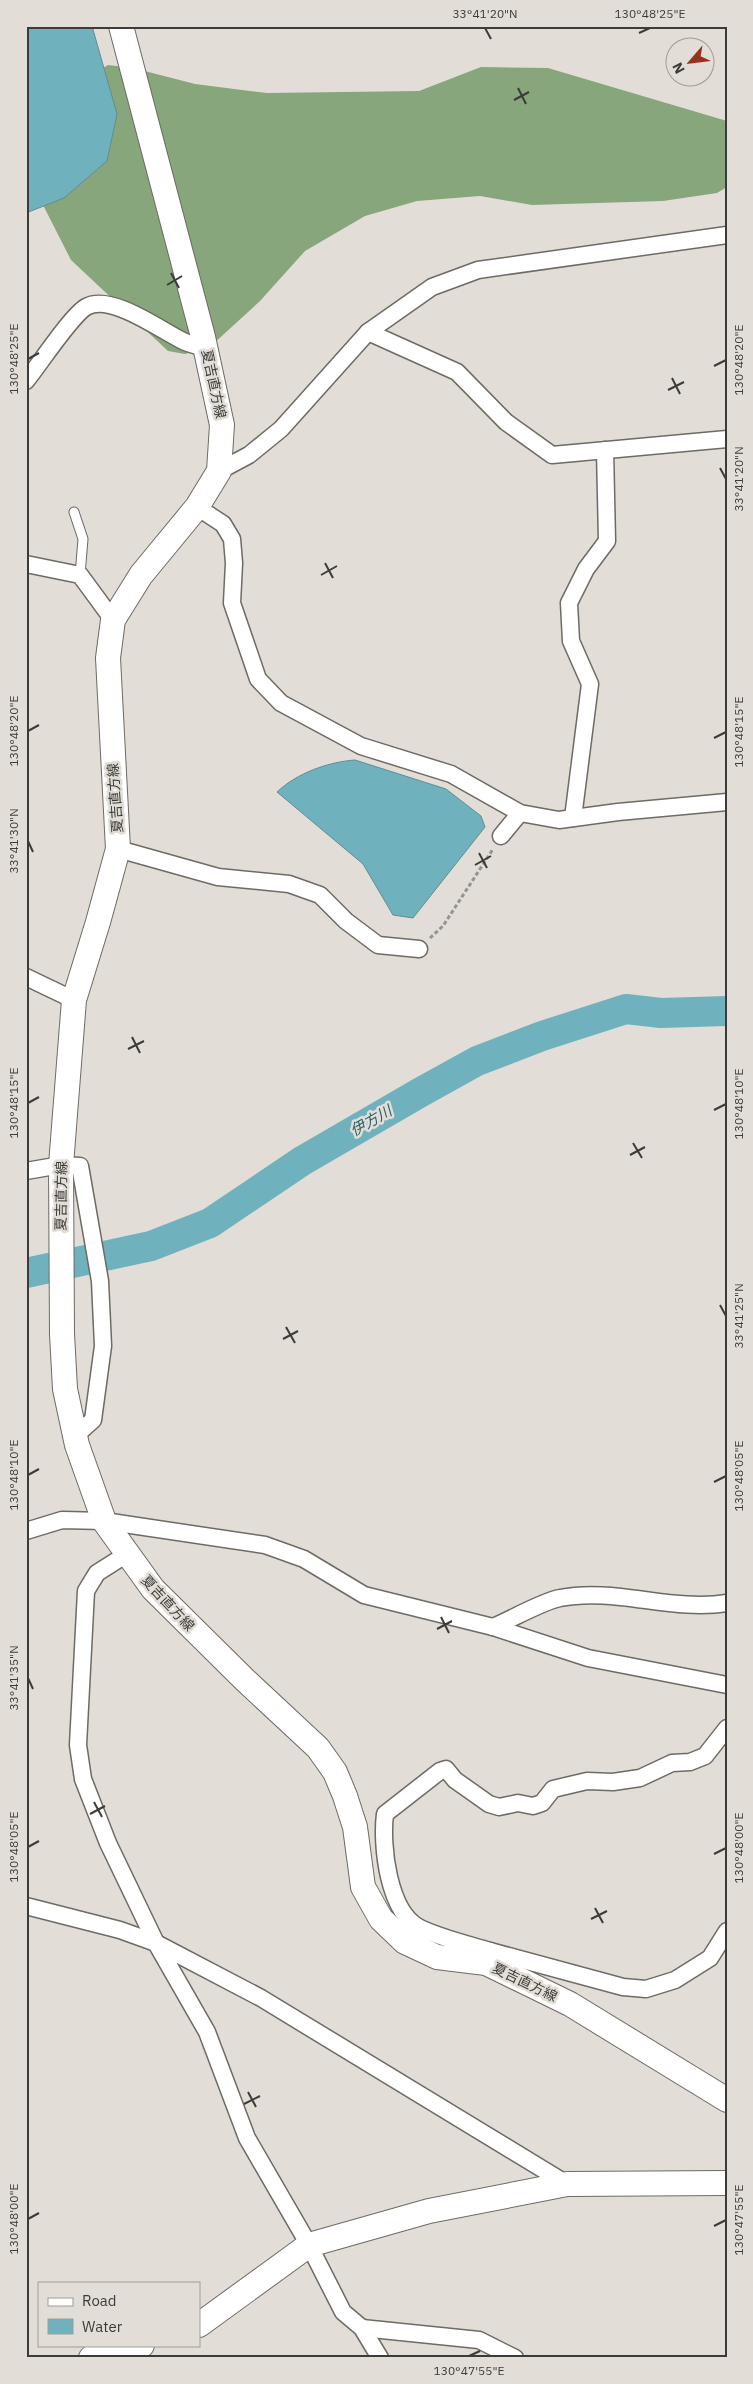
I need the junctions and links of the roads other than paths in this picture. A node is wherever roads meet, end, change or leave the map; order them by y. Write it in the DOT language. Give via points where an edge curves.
graph roads {
  1 [pos="121,26"];
  2 [pos="727,235"];
  3 [pos="368,332"];
  4 [pos="206,348"];
  5 [pos="26,381"];
  6 [pos="727,439"];
  7 [pos="605,450"];
  8 [pos="219,471"];
  9 [pos="197,507"];
  10 [pos="74,512"];
  11 [pos="26,565"];
  12 [pos="80,575"];
  13 [pos="113,620"];
  14 [pos="727,802"];
  15 [pos="520,813"];
  16 [pos="573,818"];
  17 [pos="501,836"];
  18 [pos="118,849"];
  19 [pos="419,949"];
  20 [pos="26,976"];
  21 [pos="74,1000"];
  22 [pos="61,1165"];
  23 [pos="26,1171"];
  24 [pos="75,1436"];
  25 [pos="104,1521"];
  26 [pos="26,1531"];
  27 [pos="127,1554"];
  28 [pos="727,1603"];
  29 [pos="494,1627"];
  30 [pos="727,1685"];
  31 [pos="727,1728"];
  32 [pos="26,1906"];
  33 [pos="727,1931"];
  34 [pos="156,1943"];
  35 [pos="488,1957"];
  36 [pos="727,2100"];
  37 [pos="727,2183"];
  38 [pos="567,2184"];
  39 [pos="308,2245"];
  40 [pos="200,2324"];
  41 [pos="362,2328"];
  42 [pos="138,2346"];
  43 [pos="91,2358"];
  44 [pos="380,2358"];
  45 [pos="515,2358"];
  1 -- 4 [label="main road, 夏吉直方線"];
  2 -- 3 [label="street" via="478,270 432,287"];
  3 -- 7 [label="street" via="456,372 506,422 552,455"];
  3 -- 8 [label="street" via="281,429 249,455"];
  4 -- 5 [label="street" via="183,341 125,309 102,304 87,306"];
  4 -- 8 [label="main road, 夏吉直方線" via="222,425"];
  6 -- 7 [label="street"];
  7 -- 16 [label="street" via="607,541 586,568 569,603 571,641 590,684"];
  8 -- 9 [label="main road, 夏吉直方線"];
  9 -- 13 [label="main road, 夏吉直方線" via="141,575"];
  9 -- 15 [label="street" via="223,524 232,539 232,603 258,679 281,703 362,746 451,774"];
  10 -- 12 [label="lane" via="83,538"];
  11 -- 12 [label="street"];
  12 -- 13 [label="street"];
  13 -- 18 [label="main road, 夏吉直方線" via="108,658"];
  14 -- 16 [label="street"];
  15 -- 16 [label="street" via="559,820"];
  15 -- 17 [label="street"];
  18 -- 19 [label="street" via="218,877 290,884 320,895 346,921 378,945"];
  18 -- 21 [label="main road, 夏吉直方線"];
  20 -- 21 [label="street"];
  21 -- 22 [label="main road, 夏吉直方線"];
  22 -- 23 [label="street"];
  22 -- 24 [label="main road, 夏吉直方線" via="61,1292 66,1389"];
  22 -- 24 [label="street" via="80,1166 100,1281 103,1346 94,1420"];
  24 -- 25 [label="main road, 夏吉直方線"];
  25 -- 26 [label="street" via="62,1520"];
  25 -- 27 [label="main road, 夏吉直方線"];
  25 -- 29 [label="street" via="264,1545 304,1560 364,1595"];
  27 -- 34 [label="street" via="97,1573 86,1592 78,1744 83,1779"];
  27 -- 35 [label="main road, 夏吉直方線" via="153,1589 318,1748 335,1772 354,1827 363,1887 381,1919 405,1942 437,1957"];
  28 -- 29 [label="street" via="706,1606 603,1596 559,1598"];
  29 -- 30 [label="street" via="588,1658"];
  31 -- 35 [label="street" via="705,1756 690,1762 672,1763 640,1778 588,1781 553,1790 542,1803 533,1806 518,1803 499,1807 489,1804 455,1780 446,1769 385,1814 383,1831 392,1890 404,1913 418,1927"];
  32 -- 34 [label="street" via="120,1930"];
  33 -- 35 [label="street" via="710,1958 675,1980 646,1989 623,1987"];
  34 -- 38 [label="street" via="261,1998"];
  34 -- 39 [label="street" via="207,2032 247,2138"];
  35 -- 36 [label="main road, 夏吉直方線"];
  37 -- 38 [label="main road"];
  38 -- 39 [label="main road" via="429,2211"];
  39 -- 40 [label="main road"];
  39 -- 41 [label="street" via="343,2312"];
  41 -- 44 [label="street"];
  41 -- 45 [label="street" via="479,2340"];
  42 -- 43 [label="main road"];
}
